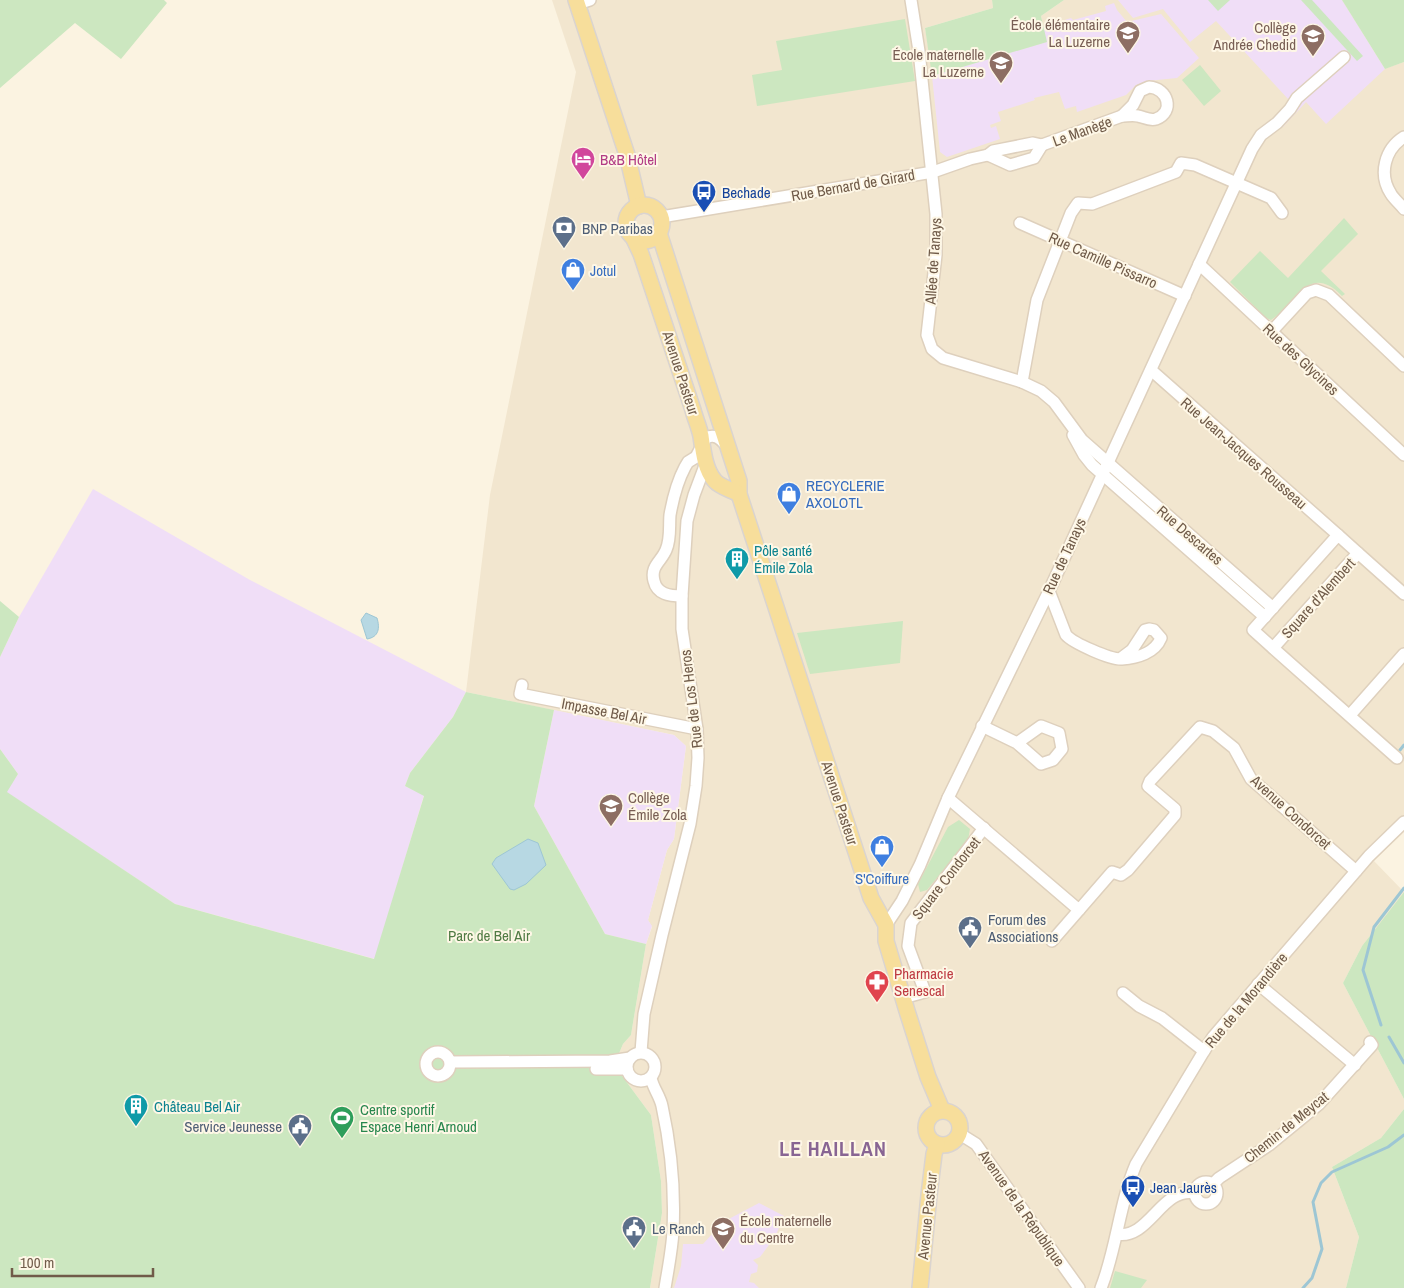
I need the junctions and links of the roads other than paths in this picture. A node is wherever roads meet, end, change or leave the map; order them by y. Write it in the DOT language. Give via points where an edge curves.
graph roads {
  1 [pos="911,0"];
  2 [pos="581,1"];
  3 [pos="1344,57"];
  4 [pos="1122,116"];
  5 [pos="1404,137"];
  6 [pos="1042,145"];
  7 [pos="988,155"];
  8 [pos="933,172"];
  9 [pos="1236,183"];
  10 [pos="639,206"];
  11 [pos="1404,209"];
  12 [pos="1282,213"];
  13 [pos="661,218"];
  14 [pos="1020,223"];
  15 [pos="659,233"];
  16 [pos="634,239"];
  17 [pos="1059,241"];
  18 [pos="1199,264"];
  19 [pos="1185,296"];
  20 [pos="1271,332"];
  21 [pos="1404,366"];
  22 [pos="1151,370"];
  23 [pos="1022,382"];
  24 [pos="1063,414"];
  25 [pos="702,444"];
  26 [pos="728,448"];
  27 [pos="1404,455"];
  28 [pos="1108,462"];
  29 [pos="706,463"];
  30 [pos="1102,473"];
  31 [pos="720,485"];
  32 [pos="739,494"];
  33 [pos="694,495"];
  34 [pos="1338,535"];
  35 [pos="1358,553"];
  36 [pos="1049,591"];
  37 [pos="1404,594"];
  38 [pos="682,596"];
  39 [pos="1273,608"];
  40 [pos="1265,616"];
  41 [pos="1273,648"];
  42 [pos="1404,654"];
  43 [pos="1120,659"];
  44 [pos="522,685"];
  45 [pos="1350,715"];
  46 [pos="982,726"];
  47 [pos="697,729"];
  48 [pos="1017,743"];
  49 [pos="1397,758"];
  50 [pos="948,798"];
  51 [pos="1404,822"];
  52 [pos="984,828"];
  53 [pos="1356,871"];
  54 [pos="1079,910"];
  55 [pos="886,925"];
  56 [pos="1052,941"];
  57 [pos="1258,984"];
  58 [pos="1123,993"];
  59 [pos="903,998"];
  60 [pos="1370,1042"];
  61 [pos="1204,1051"];
  62 [pos="642,1052"];
  63 [pos="628,1064"];
  64 [pos="1354,1065"];
  65 [pos="450,1066"];
  66 [pos="651,1078"];
  67 [pos="942,1110"];
  68 [pos="960,1134"];
  69 [pos="937,1144"];
  70 [pos="1212,1185"];
  71 [pos="1195,1193"];
  72 [pos="1117,1234"];
  73 [pos="665,1288"];
  74 [pos="920,1288"];
  75 [pos="1079,1288"];
  76 [pos="1101,1288"];
  1 -- 8 [label="street, Rue Bernard de Girard"];
  2 -- 10 [label="main road"];
  3 -- 9 [label="street, Rue de Tanays" via="1309,86 1277,123 1261,135"];
  4 -- 6 [label="street, Le Manège"];
  5 -- 11 [label="street" via="1388,152 1384,167 1390,194"];
  6 -- 7 [label="street, Le Manège" via="1033,143 993,151"];
  6 -- 7 [label="street, Le Manège" via="1034,158 1010,165"];
  7 -- 8 [label="street, Le Manège"];
  8 -- 13 [label="street, Rue Bernard de Girard"];
  8 -- 23 [label="street, Allée de Tanays" via="936,256 927,335 932,349 943,358"];
  9 -- 12 [label="street" via="1271,198"];
  9 -- 17 [label="street" via="1195,165 1181,163 1176,172 1092,204 1078,203"];
  9 -- 18 [label="street, Rue de Tanays"];
  10 -- 13 [label="main road" via="655,209"];
  10 -- 16 [label="main road, Avenue Pasteur" via="626,220 627,231"];
  13 -- 15 [label="main road, Avenue Pasteur"];
  14 -- 17 [label="street, Rue Camille Pissarro"];
  15 -- 16 [label="main road" via="647,241"];
  15 -- 26 [label="main road, Avenue Pasteur"];
  16 -- 25 [label="main road, Avenue Pasteur"];
  17 -- 19 [label="street, Rue Camille Pissarro"];
  17 -- 23 [label="street" via="1037,300"];
  18 -- 19 [label="street, Rue de Tanays"];
  18 -- 20 [label="street, Rue des Glycines"];
  19 -- 22 [label="street, Rue de Tanays"];
  20 -- 21 [label="street" via="1307,293 1316,290 1329,295"];
  20 -- 27 [label="street, Rue des Glycines"];
  22 -- 28 [label="street, Rue de Tanays"];
  22 -- 34 [label="street, Rue Jean-Jacques Rousseau"];
  23 -- 24 [label="street" via="1041,391"];
  24 -- 28 [label="street, Rue Descartes" via="1082,440"];
  24 -- 30 [label="street, Rue Descartes" via="1080,450"];
  25 -- 26 [label="street" via="706,438 716,436"];
  25 -- 29 [label="main road, Avenue Pasteur"];
  25 -- 38 [label="street" via="681,475 673,498 666,550 652,573 654,583 664,594"];
  26 -- 32 [label="main road, Avenue Pasteur" via="739,481"];
  28 -- 30 [label="street, Rue de Tanays"];
  28 -- 39 [label="street, Rue Descartes"];
  29 -- 31 [label="main road, Avenue Pasteur" via="714,481"];
  29 -- 33 [label="street, Rue de Los Heros"];
  30 -- 36 [label="street, Rue de Tanays"];
  30 -- 40 [label="street, Rue Descartes"];
  31 -- 32 [label="main road"];
  31 -- 33 [label="street" via="700,488"];
  32 -- 55 [label="main road, Avenue Pasteur" via="871,898"];
  33 -- 38 [label="street, Rue de Los Heros" via="687,521"];
  34 -- 35 [label="street, Square d'Alembert"];
  34 -- 39 [label="street, Square d'Alembert"];
  35 -- 37 [label="street"];
  35 -- 41 [label="street, Square d'Alembert"];
  36 -- 43 [label="street" via="1070,640"];
  36 -- 46 [label="street, Rue de Tanays"];
  38 -- 47 [label="street, Rue de Los Heros" via="682,629"];
  39 -- 40 [label="street, Square d'Alembert"];
  40 -- 41 [label="street, Square d'Alembert" via="1253,630"];
  41 -- 45 [label="street"];
  42 -- 45 [label="street"];
  44 -- 47 [label="street, Impasse Bel Air" via="520,694"];
  45 -- 49 [label="street"];
  46 -- 48 [label="street"];
  46 -- 50 [label="street, Rue de Tanays"];
  47 -- 62 [label="street, Rue de Los Heros" via="696,778 690,824 644,1014"];
  50 -- 52 [label="street"];
  50 -- 55 [label="street, Rue de Tanays" via="902,902"];
  51 -- 53 [label="street, Rue de la Morandière"];
  52 -- 54 [label="street"];
  52 -- 59 [label="street, Square Condorcet" via="910,923 908,946 925,992"];
  53 -- 54 [label="street, Avenue Condorcet" via="1251,779 1234,748 1213,731 1200,727 1148,786 1175,809 1175,815 1128,870 1121,874 1112,872"];
  53 -- 57 [label="street, Rue de la Morandière"];
  54 -- 56 [label="street, Avenue Condorcet"];
  55 -- 59 [label="main road, Avenue Pasteur" via="886,941"];
  57 -- 61 [label="street, Rue de la Morandière"];
  57 -- 64 [label="street"];
  58 -- 61 [label="street"];
  59 -- 67 [label="main road, Avenue Pasteur"];
  60 -- 64 [label="street, Chemin de Meycat" via="1372,1045"];
  61 -- 72 [label="street, Rue de la Morandière" via="1136,1164 1128,1183"];
  62 -- 63 [label="street"];
  62 -- 66 [label="street" via="654,1059 656,1069"];
  63 -- 65 [label="street" via="610,1061"];
  63 -- 66 [label="street" via="629,1074 635,1080"];
  64 -- 70 [label="street, Chemin de Meycat" via="1319,1104 1269,1145"];
  66 -- 73 [label="street" via="662,1104 674,1200"];
  67 -- 68 [label="main road" via="957,1117"];
  67 -- 69 [label="main road" via="931,1115 926,1125 928,1137"];
  68 -- 69 [label="main road" via="953,1142"];
  68 -- 75 [label="street, Avenue de la République" via="976,1144"];
  69 -- 74 [label="main road, Avenue Pasteur" via="930,1181"];
  70 -- 71 [label="street" via="1202,1183"];
  70 -- 71 [label="street" via="1216,1194 1211,1202 1201,1203"];
  71 -- 72 [label="street" via="1183,1192 1159,1208 1138,1231"];
  72 -- 76 [label="street, Rue de la Morandière"];
}
